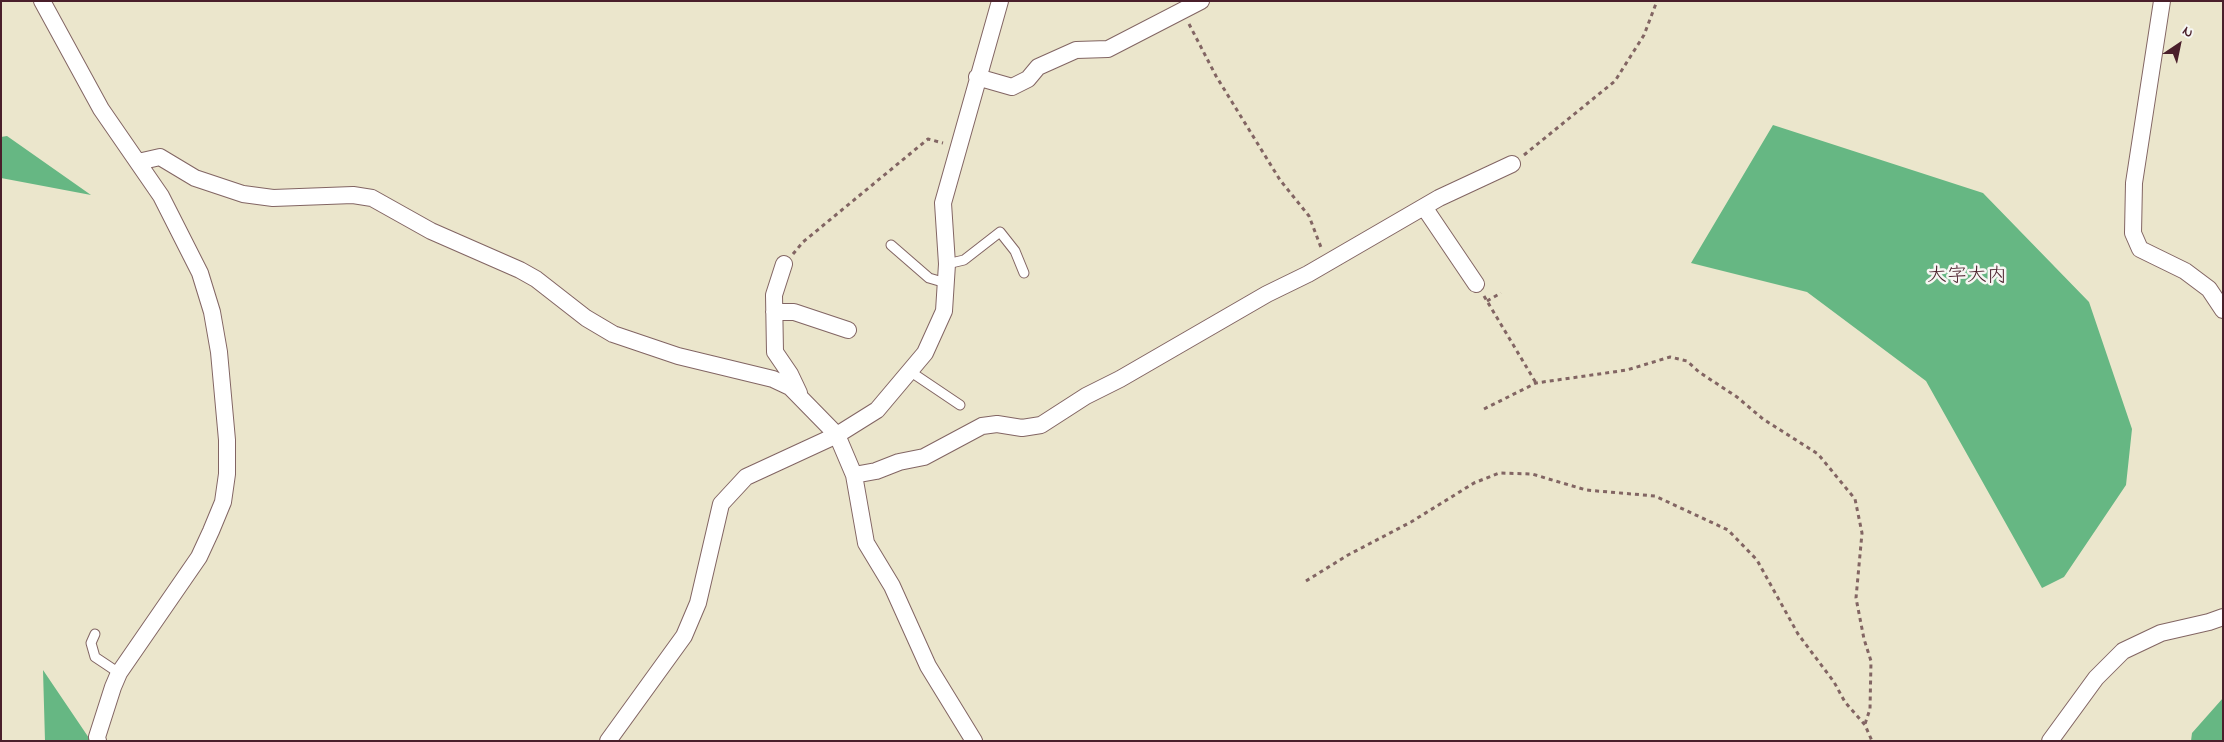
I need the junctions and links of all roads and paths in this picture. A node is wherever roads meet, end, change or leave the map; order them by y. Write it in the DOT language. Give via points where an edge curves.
graph roads {
  1 [pos="42,1"];
  2 [pos="1000,1"];
  3 [pos="1201,1"];
  4 [pos="1657,1"];
  5 [pos="2162,1"];
  6 [pos="1181,10"];
  7 [pos="977,77"];
  8 [pos="958,148"];
  9 [pos="138,162"];
  10 [pos="1512,164"];
  11 [pos="1424,207"];
  12 [pos="891,245"];
  13 [pos="784,264"];
  14 [pos="947,264"];
  15 [pos="1327,264"];
  16 [pos="1024,273"];
  17 [pos="946,283"];
  18 [pos="1476,284"];
  19 [pos="1501,293"];
  20 [pos="1487,301"];
  21 [pos="2223,310"];
  22 [pos="774,312"];
  23 [pos="848,330"];
  24 [pos="911,372"];
  25 [pos="1536,383"];
  26 [pos="799,393"];
  27 [pos="960,405"];
  28 [pos="1484,410"];
  29 [pos="837,435"];
  30 [pos="854,475"];
  31 [pos="1306,581"];
  32 [pos="2223,617"];
  33 [pos="95,634"];
  34 [pos="120,673"];
  35 [pos="1865,725"];
  36 [pos="98,741"];
  37 [pos="608,741"];
  38 [pos="974,741"];
  39 [pos="1872,741"];
  40 [pos="2050,741"];
  1 -- 9 [label="street" via="101,109"];
  2 -- 7 [label="street"];
  3 -- 6 [label="street"];
  4 -- 10 [label="path" via="1644,36 1615,81"];
  5 -- 21 [label="street" via="2134,182 2132,234 2140,249 2185,271 2209,289"];
  6 -- 7 [label="street" via="1108,49 1076,50 1038,67 1028,79 1012,87"];
  6 -- 15 [label="path" via="1216,76 1280,180 1309,216"];
  7 -- 8 [label="street"];
  8 -- 13 [label="path" via="928,139 803,242"];
  8 -- 14 [label="street" via="944,203"];
  9 -- 26 [label="street" via="160,157 195,178 243,194 273,198 372,198 431,231 536,279 586,318 613,334 678,356 781,382"];
  9 -- 34 [label="street" via="179,228 200,273 212,312 227,440 226,474 222,502 199,557"];
  10 -- 11 [label="street"];
  11 -- 15 [label="street"];
  11 -- 18 [label="street"];
  12 -- 17 [label="lane" via="929,278"];
  13 -- 22 [label="street" via="774,295"];
  14 -- 16 [label="lane" via="964,260 1000,232 1015,251"];
  14 -- 17 [label="street"];
  15 -- 30 [label="street" via="1267,294 1086,396 1041,425 1022,428 996,424 982,426 924,457"];
  17 -- 24 [label="street" via="944,311 925,354"];
  18 -- 20 [label="path"];
  19 -- 20 [label="path"];
  20 -- 25 [label="path"];
  22 -- 23 [label="street" via="794,312"];
  22 -- 26 [label="street" via="774,352"];
  24 -- 27 [label="lane"];
  24 -- 29 [label="street" via="878,410"];
  25 -- 28 [label="path"];
  25 -- 35 [label="path" via="1627,370 1670,357 1687,361 1763,419 1818,454 1855,499 1862,533 1856,598 1871,661 1870,709"];
  26 -- 29 [label="street"];
  29 -- 30 [label="street"];
  29 -- 37 [label="street" via="746,477 721,504 698,603 684,636"];
  30 -- 38 [label="street" via="866,543 892,586 928,666"];
  31 -- 35 [label="path" via="1474,483 1499,473 1532,474 1586,490 1655,496 1728,530 1757,560 1798,634"];
  32 -- 40 [label="street" via="2161,633 2123,651 2096,678"];
  33 -- 34 [label="lane" via="91,643 95,657"];
  34 -- 36 [label="street"];
  35 -- 39 [label="path"];
}
